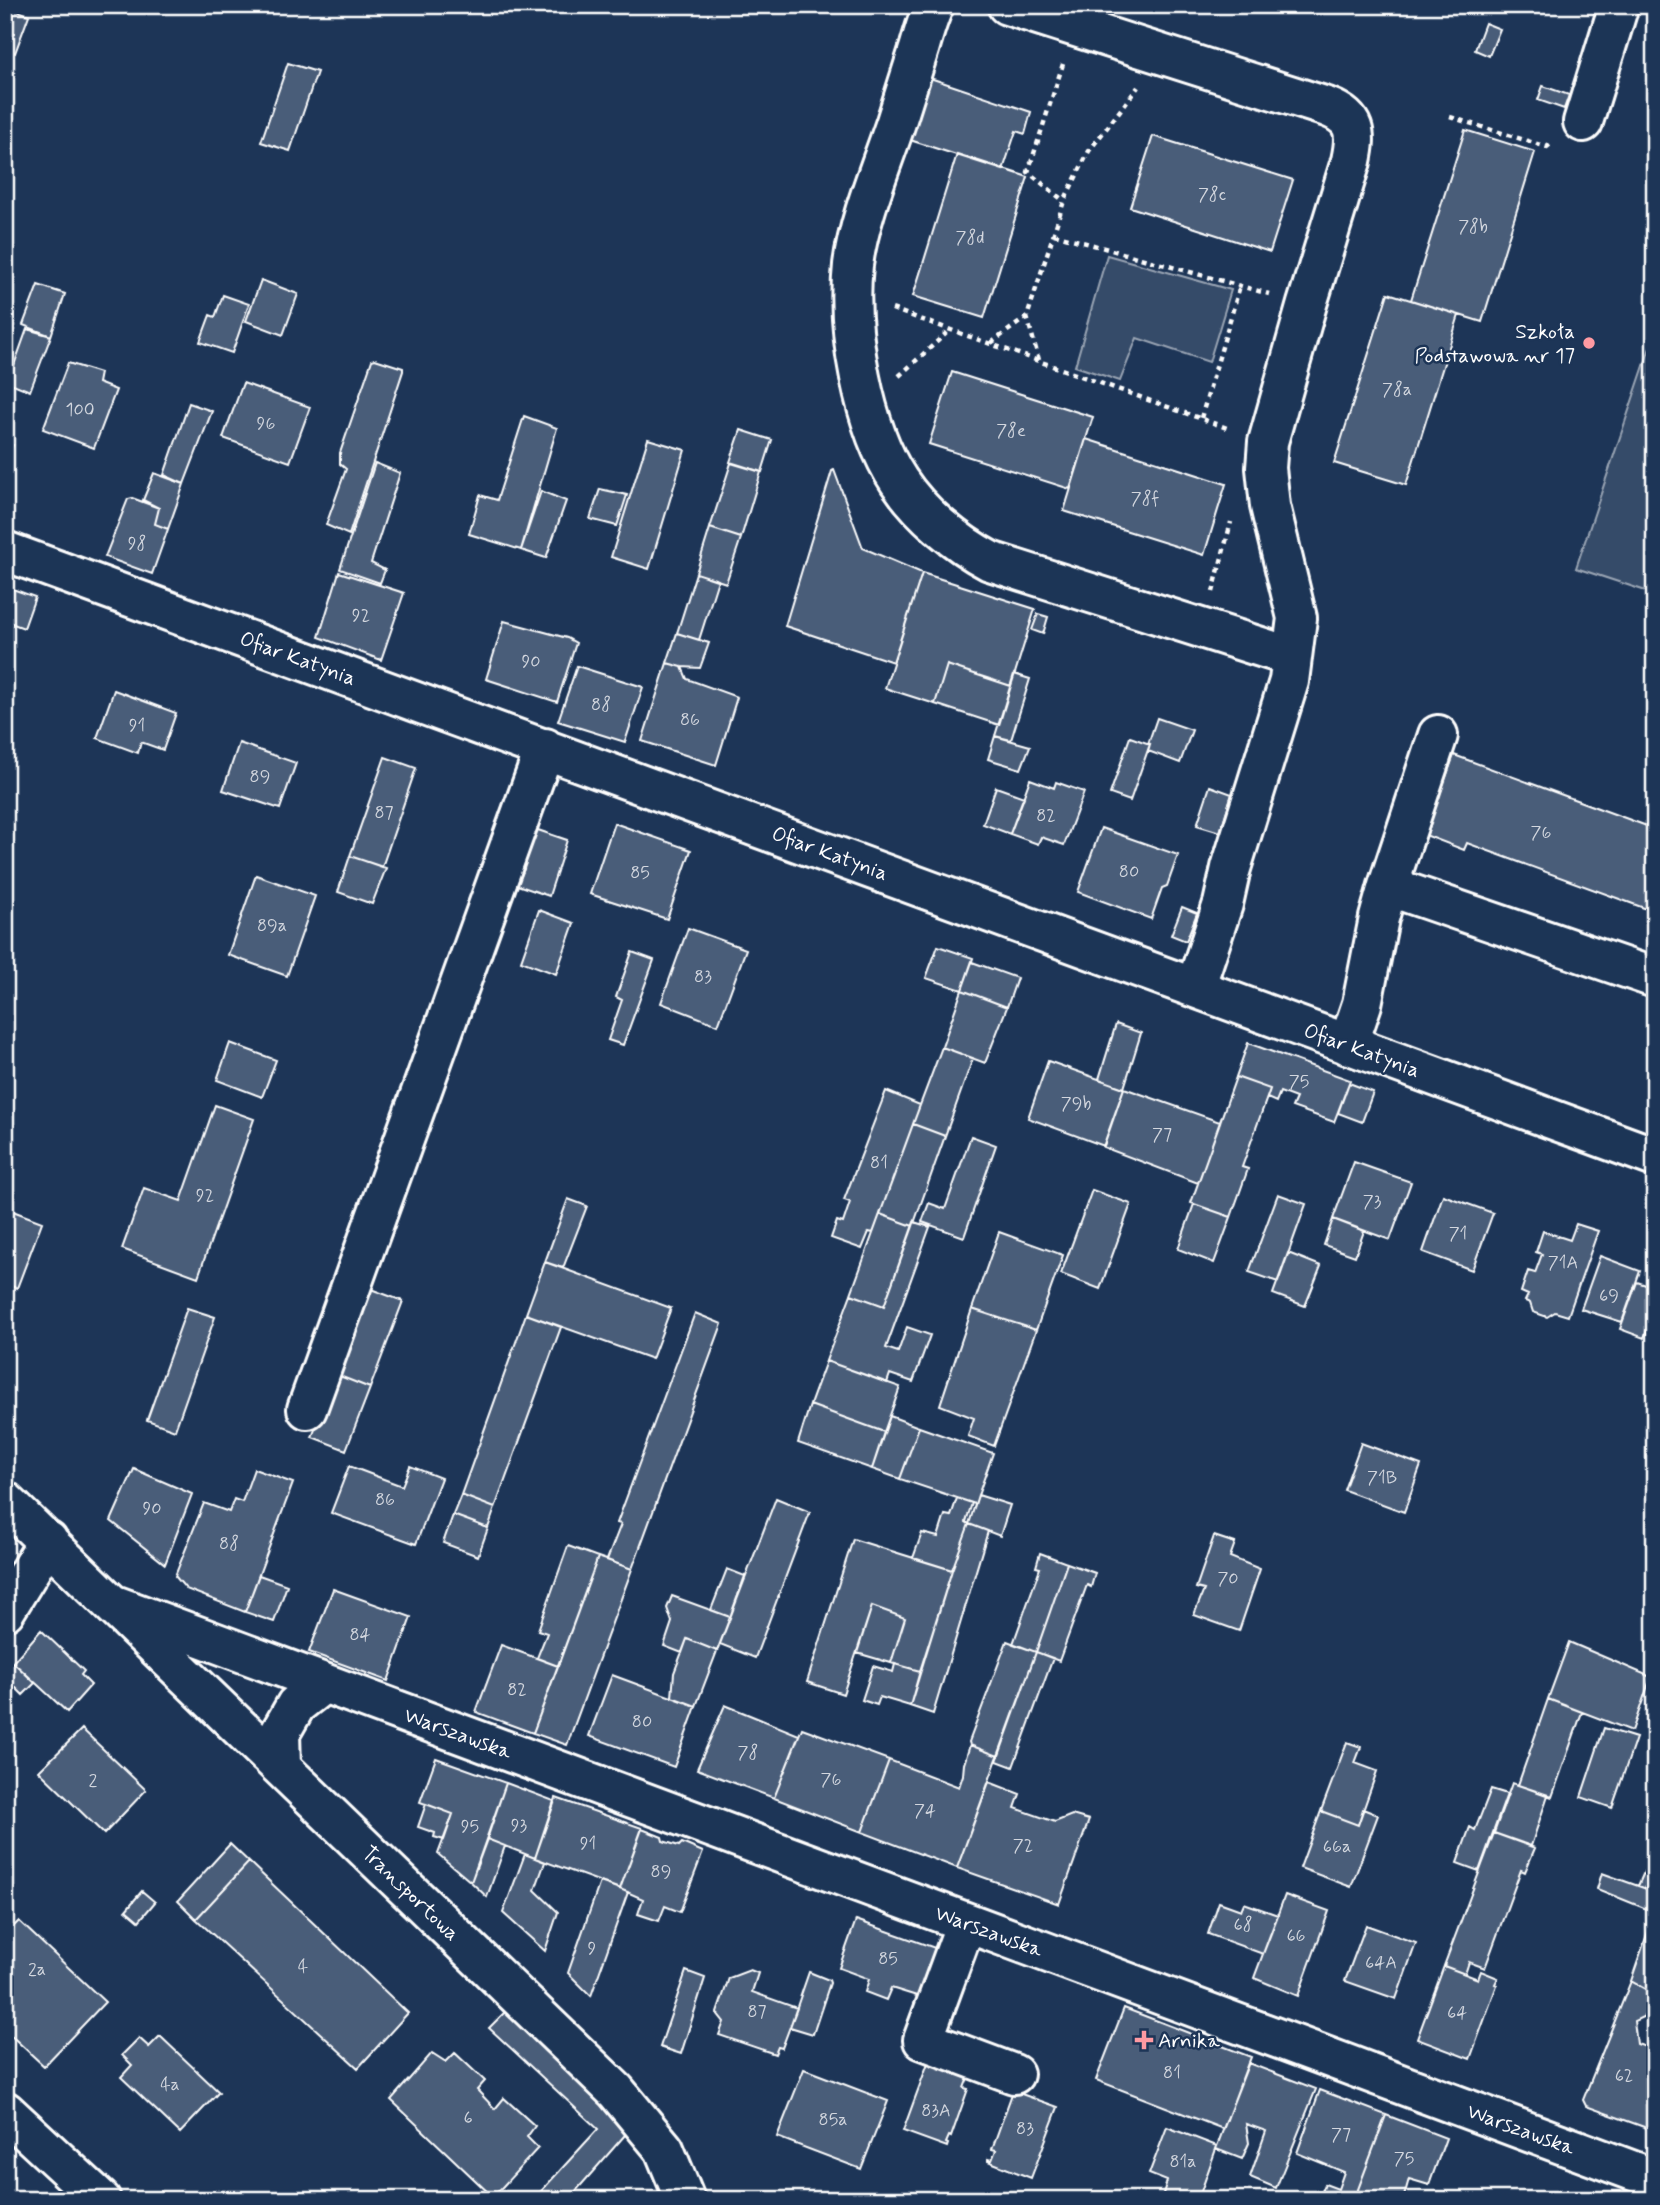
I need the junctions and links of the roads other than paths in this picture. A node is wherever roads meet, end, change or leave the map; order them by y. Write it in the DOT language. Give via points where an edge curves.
graph roads {
  1 [pos="934,5"];
  2 [pos="1007,5"];
  3 [pos="1619,5"];
  4 [pos="1583,122"];
  5 [pos="5,551"];
  6 [pos="1292,657"];
  7 [pos="1438,735"];
  8 [pos="545,748"];
  9 [pos="1388,886"];
  10 [pos="1655,978"];
  11 [pos="1195,988"];
  12 [pos="1348,1045"];
  13 [pos="1655,1157"];
  14 [pos="307,1409"];
  15 [pos="5,1501"];
  16 [pos="48,1541"];
  17 [pos="112,1604"];
  18 [pos="5,1611"];
  19 [pos="324,1683"];
  20 [pos="281,1767"];
  21 [pos="966,1923"];
  22 [pos="1014,2074"];
  23 [pos="5,2111"];
  24 [pos="1655,2179"];
  25 [pos="101,2200"];
  26 [pos="685,2200"];
  1 -- 6 [label="street" via="853,265 854,338 867,405 899,481 928,515 980,556"];
  2 -- 6 [label="street" via="1327,107 1352,124 1356,141 1351,161 1268,442 1270,506 1297,618"];
  3 -- 4 [label="street"];
  5 -- 8 [label="street, Ofiar Katynia"];
  6 -- 11 [label="street" via="1287,691"];
  7 -- 9 [label="street"];
  8 -- 11 [label="street, Ofiar Katynia"];
  8 -- 14 [label="street"];
  9 -- 10 [label="street"];
  9 -- 12 [label="street" via="1362,1004"];
  11 -- 12 [label="street, Ofiar Katynia"];
  12 -- 13 [label="street, Ofiar Katynia"];
  15 -- 16 [label="street, Warszawska"];
  16 -- 17 [label="street, Warszawska"];
  16 -- 18 [label="street"];
  17 -- 19 [label="street, Warszawska"];
  17 -- 20 [label="street, Transportowa"];
  19 -- 20 [label="street" via="296,1705 280,1733"];
  19 -- 21 [label="street, Warszawska"];
  20 -- 26 [label="street, Transportowa" via="616,2091 664,2149"];
  21 -- 22 [label="street" via="923,2040"];
  21 -- 24 [label="street, Warszawska"];
  23 -- 25 [label="street"];
}
